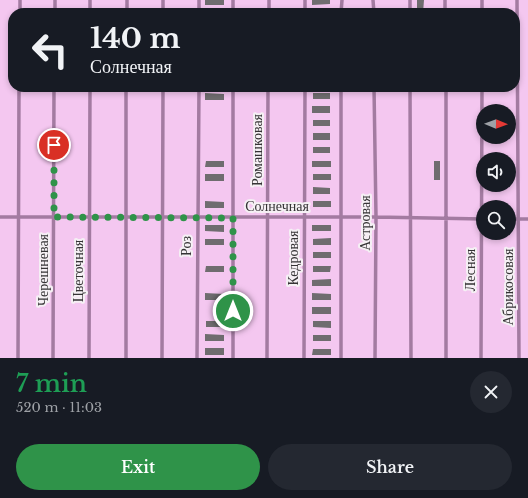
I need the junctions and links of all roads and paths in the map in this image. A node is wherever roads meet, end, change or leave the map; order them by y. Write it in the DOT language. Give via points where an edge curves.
graph roads {
  1 [pos="19,92"];
  2 [pos="54,92"];
  3 [pos="90,92"];
  4 [pos="126,92"];
  5 [pos="162,92"];
  6 [pos="198,92"];
  7 [pos="233,92"];
  8 [pos="268,92"];
  9 [pos="305,92"];
  10 [pos="341,92"];
  11 [pos="374,92"];
  12 [pos="410,92"];
  13 [pos="446,92"];
  14 [pos="482,92"];
  15 [pos="518,92"];
  16 [pos="482,200"];
  17 [pos="0,217"];
  18 [pos="19,217"];
  19 [pos="54,217"];
  20 [pos="89,217"];
  21 [pos="268,217"];
  22 [pos="304,217"];
  23 [pos="341,217"];
  24 [pos="376,217"];
  25 [pos="126,218"];
  26 [pos="162,218"];
  27 [pos="198,218"];
  28 [pos="233,218"];
  29 [pos="411,218"];
  30 [pos="446,219"];
  31 [pos="476,219"];
  32 [pos="519,219"];
  33 [pos="528,219"];
  34 [pos="482,240"];
  35 [pos="18,358"];
  36 [pos="53,358"];
  37 [pos="89,358"];
  38 [pos="126,358"];
  39 [pos="162,358"];
  40 [pos="197,358"];
  41 [pos="233,358"];
  42 [pos="267,358"];
  43 [pos="304,358"];
  44 [pos="341,358"];
  45 [pos="375,358"];
  46 [pos="411,358"];
  47 [pos="446,358"];
  48 [pos="481,358"];
  49 [pos="519,358"];
  1 -- 18 [label="street"];
  2 -- 19 [label="street, Черешневая"];
  3 -- 20 [label="street, Цветочная"];
  4 -- 25 [label="street"];
  5 -- 26 [label="street"];
  6 -- 27 [label="street, Роз"];
  7 -- 28 [label="street"];
  8 -- 21 [label="street, Ромашковая"];
  9 -- 22 [label="street, Кедровая"];
  10 -- 23 [label="street"];
  11 -- 24 [label="street, Астровая"];
  12 -- 29 [label="street"];
  13 -- 30 [label="street"];
  14 -- 16 [label="street, Лесная"];
  15 -- 32 [label="street, Абрикосовая"];
  17 -- 18 [label="street, Солнечная"];
  18 -- 19 [label="street, Солнечная"];
  18 -- 35 [label="street"];
  19 -- 20 [label="street, Солнечная"];
  19 -- 36 [label="street, Черешневая"];
  20 -- 25 [label="street, Солнечная"];
  20 -- 37 [label="street, Цветочная"];
  21 -- 22 [label="street, Солнечная"];
  21 -- 28 [label="street, Солнечная"];
  21 -- 42 [label="street, Ромашковая"];
  22 -- 23 [label="street, Солнечная"];
  22 -- 43 [label="street, Кедровая"];
  23 -- 24 [label="street, Солнечная"];
  23 -- 44 [label="street"];
  24 -- 29 [label="street, Солнечная"];
  24 -- 45 [label="street, Астровая"];
  25 -- 26 [label="street, Солнечная"];
  25 -- 38 [label="street"];
  26 -- 27 [label="street, Солнечная"];
  26 -- 39 [label="street"];
  27 -- 28 [label="street, Солнечная"];
  27 -- 40 [label="street, Роз"];
  28 -- 41 [label="street"];
  29 -- 30 [label="street, Солнечная"];
  29 -- 46 [label="street"];
  30 -- 31 [label="street, Солнечная"];
  30 -- 47 [label="street"];
  32 -- 33 [label="street"];
  32 -- 49 [label="street, Абрикосовая"];
  34 -- 48 [label="street, Лесная"];
}
